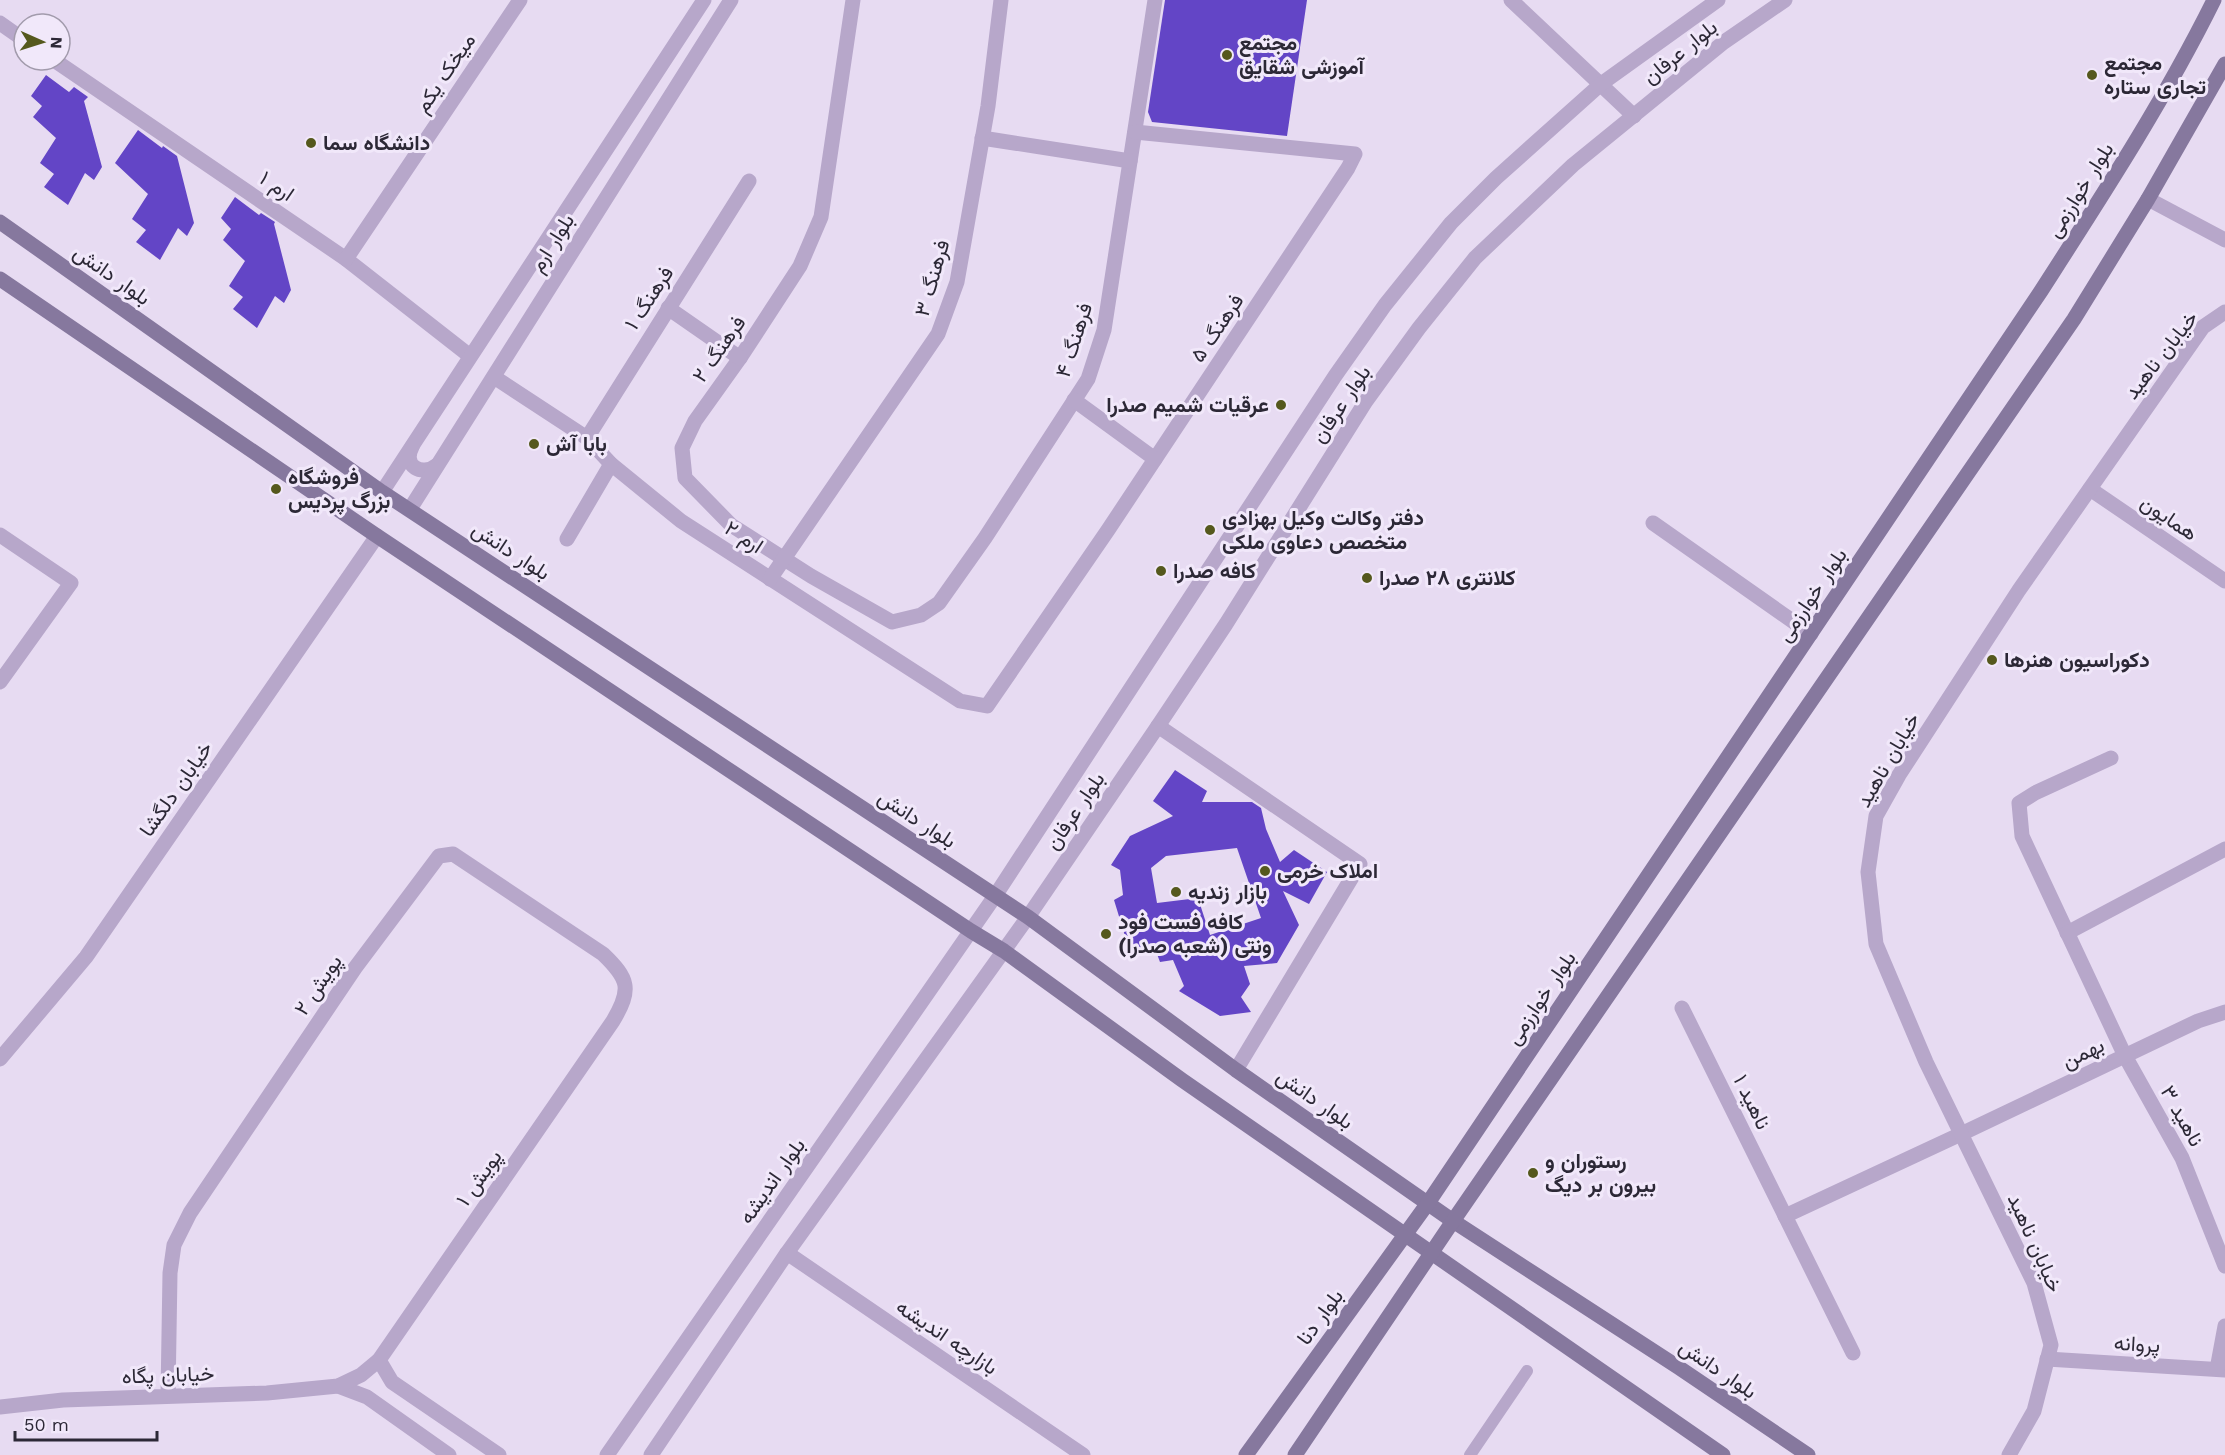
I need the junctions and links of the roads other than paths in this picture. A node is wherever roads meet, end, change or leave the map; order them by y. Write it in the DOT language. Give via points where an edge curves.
graph roads {
  1 [pos="520,0"];
  2 [pos="704,0"];
  3 [pos="731,0"];
  4 [pos="853,0"];
  5 [pos="1001,0"];
  6 [pos="1155,0"];
  7 [pos="1511,0"];
  8 [pos="1718,0"];
  9 [pos="1785,0"];
  10 [pos="2214,0"];
  11 [pos="2225,64"];
  12 [pos="72,72"];
  13 [pos="1601,84"];
  14 [pos="1634,116"];
  15 [pos="1135,132"];
  16 [pos="982,138"];
  17 [pos="1130,161"];
  18 [pos="749,180"];
  19 [pos="2148,199"];
  20 [pos="0,222"];
  21 [pos="2225,240"];
  22 [pos="346,259"];
  23 [pos="0,280"];
  24 [pos="668,308"];
  25 [pos="2225,312"];
  26 [pos="470,356"];
  27 [pos="740,358"];
  28 [pos="494,377"];
  29 [pos="1074,400"];
  30 [pos="587,438"];
  31 [pos="413,444"];
  32 [pos="1155,459"];
  33 [pos="611,464"];
  34 [pos="437,465"];
  35 [pos="2090,489"];
  36 [pos="382,492"];
  37 [pos="410,509"];
  38 [pos="1653,523"];
  39 [pos="0,535"];
  40 [pos="377,536"];
  41 [pos="567,539"];
  42 [pos="784,559"];
  43 [pos="770,579"];
  44 [pos="2225,581"];
  45 [pos="892,622"];
  46 [pos="1811,634"];
  47 [pos="0,682"];
  48 [pos="987,706"];
  49 [pos="1158,726"];
  50 [pos="2111,758"];
  51 [pos="2225,849"];
  52 [pos="995,896"];
  53 [pos="1028,917"];
  54 [pos="971,931"];
  55 [pos="2067,933"];
  56 [pos="1004,951"];
  57 [pos="1682,1008"];
  58 [pos="2225,1012"];
  59 [pos="613,1021"];
  60 [pos="2125,1056"];
  61 [pos="0,1059"];
  62 [pos="1236,1070"];
  63 [pos="1961,1134"];
  64 [pos="1428,1203"];
  65 [pos="1785,1216"];
  66 [pos="1453,1221"];
  67 [pos="1407,1234"];
  68 [pos="787,1253"];
  69 [pos="1433,1253"];
  70 [pos="2225,1266"];
  71 [pos="2225,1326"];
  72 [pos="1853,1353"];
  73 [pos="2047,1359"];
  74 [pos="379,1360"];
  75 [pos="2221,1370"];
  76 [pos="1527,1371"];
  77 [pos="338,1386"];
  78 [pos="168,1395"];
  79 [pos="0,1407"];
  80 [pos="449,1455"];
  81 [pos="499,1455"];
  82 [pos="607,1455"];
  83 [pos="651,1455"];
  84 [pos="1083,1455"];
  85 [pos="1246,1455"];
  86 [pos="1294,1455"];
  87 [pos="1470,1455"];
  88 [pos="1723,1455"];
  89 [pos="1808,1455"];
  90 [pos="2009,1455"];
  1 -- 22 [label="street, میخک یکم"];
  2 -- 26 [label="street, بلوار ارم"];
  3 -- 28 [label="street, بلوار ارم"];
  4 -- 27 [label="street, فرهنگ ۲" via="821,217 800,266"];
  5 -- 16 [label="street, فرهنگ ۳"];
  6 -- 15 [label="street, فرهنگ ۴"];
  7 -- 13 [label="street"];
  8 -- 13 [label="street, بلوار عرفان"];
  9 -- 14 [label="street, بلوار عرفان" via="1724,42"];
  10 -- 46 [label="main road, بلوار خوارزمی" via="2183,63 2112,181"];
  11 -- 19 [label="main road"];
  12 -- 22 [label="street, ارم ۱"];
  13 -- 14 [label="street"];
  13 -- 52 [label="street, بلوار عرفان" via="1451,223 1385,305"];
  14 -- 49 [label="street, بلوار عرفان" via="1573,165 1475,258 1419,328 1366,401"];
  15 -- 17 [label="street, فرهنگ ۴"];
  15 -- 32 [label="street, فرهنگ ۵" via="1355,154"];
  16 -- 17 [label="street"];
  16 -- 42 [label="street, فرهنگ ۳" via="957,282 938,334"];
  17 -- 29 [label="street, فرهنگ ۴" via="1104,330 1088,379"];
  18 -- 24 [label="street, فرهنگ ۱"];
  19 -- 21 [label="street"];
  19 -- 66 [label="main road" via="2074,319"];
  20 -- 36 [label="main road, بلوار دانش"];
  22 -- 26 [label="street, ارم ۱"];
  23 -- 40 [label="main road"];
  24 -- 27 [label="street"];
  24 -- 30 [label="street, فرهنگ ۱"];
  25 -- 35 [label="street, خیابان ناهید" via="2203,327"];
  26 -- 31 [label="street, بلوار ارم"];
  27 -- 42 [label="street, فرهنگ ۲" via="694,421 682,448 685,478 731,525"];
  28 -- 30 [label="street, ارم ۲"];
  28 -- 34 [label="street, بلوار ارم"];
  29 -- 32 [label="street"];
  29 -- 45 [label="street, فرهنگ ۴" via="939,603 921,615"];
  30 -- 33 [label="street, ارم ۲"];
  31 -- 34 [label="street" via="410,460 415,467 422,471"];
  31 -- 36 [label="street, بلوار ارم"];
  32 -- 48 [label="street, فرهنگ ۵"];
  33 -- 41 [label="street"];
  33 -- 43 [label="street, ارم ۲" via="681,521"];
  34 -- 37 [label="street, بلوار ارم"];
  35 -- 44 [label="street, همایون"];
  35 -- 63 [label="street, خیابان ناهید" via="2019,590 1876,816 1868,872 1876,944"];
  36 -- 37 [label="main road, بلوار دانش"];
  37 -- 52 [label="main road, بلوار دانش"];
  38 -- 46 [label="street"];
  39 -- 47 [label="street" via="71,583"];
  40 -- 54 [label="main road"];
  40 -- 61 [label="street, خیابان دلگشا" via="86,957"];
  42 -- 43 [label="street, فرهنگ ۳"];
  42 -- 45 [label="street, فرهنگ ۲"];
  43 -- 48 [label="street, ارم ۲" via="960,700"];
  46 -- 64 [label="main road, بلوار خوارزمی"];
  49 -- 53 [label="street, بلوار عرفان"];
  49 -- 62 [label="street" via="1360,864"];
  50 -- 55 [label="street, ناهید ۳" via="2019,803 2022,836"];
  51 -- 55 [label="street"];
  52 -- 53 [label="main road, بلوار دانش"];
  52 -- 54 [label="street, بلوار عرفان"];
  53 -- 56 [label="street, بلوار عرفان"];
  53 -- 62 [label="main road, بلوار دانش"];
  54 -- 56 [label="main road"];
  54 -- 82 [label="street, بلوار اندیشه"];
  55 -- 60 [label="street, ناهید ۳"];
  56 -- 67 [label="main road" via="1182,1080"];
  56 -- 68 [label="street"];
  57 -- 65 [label="street, ناهید ۱"];
  58 -- 60 [label="street, بهمن"];
  59 -- 74 [label="street, پویش ۱"];
  59 -- 78 [label="street, پویش ۲" via="625,1001 619,969 603,954 453,854 439,856 355,968 184,1223 174,1245 170,1273"];
  60 -- 63 [label="street, بهمن"];
  60 -- 70 [label="street, ناهید ۳" via="2182,1158"];
  62 -- 64 [label="main road, بلوار دانش"];
  63 -- 65 [label="street"];
  63 -- 73 [label="street, خیابان ناهید" via="2034,1283 2051,1345"];
  64 -- 66 [label="main road, بلوار دانش"];
  64 -- 67 [label="main road, بلوار دنا"];
  65 -- 72 [label="street, ناهید ۱"];
  66 -- 69 [label="main road"];
  66 -- 89 [label="main road, بلوار دانش"];
  67 -- 69 [label="main road"];
  67 -- 85 [label="main road, بلوار دنا"];
  68 -- 83 [label="street"];
  68 -- 84 [label="street, بازارچه اندیشه"];
  69 -- 86 [label="main road"];
  69 -- 88 [label="main road"];
  71 -- 75 [label="street"];
  73 -- 75 [label="street, پروانه"];
  73 -- 90 [label="street, خیابان ناهید" via="2034,1411"];
  74 -- 77 [label="street, خیابان پگاه" via="361,1375"];
  74 -- 81 [label="street" via="392,1382"];
  76 -- 87 [label="lane"];
  77 -- 78 [label="street, خیابان پگاه" via="267,1393"];
  77 -- 80 [label="street, خیابان پگاه" via="367,1397"];
  78 -- 79 [label="street, خیابان پگاه"];
}
